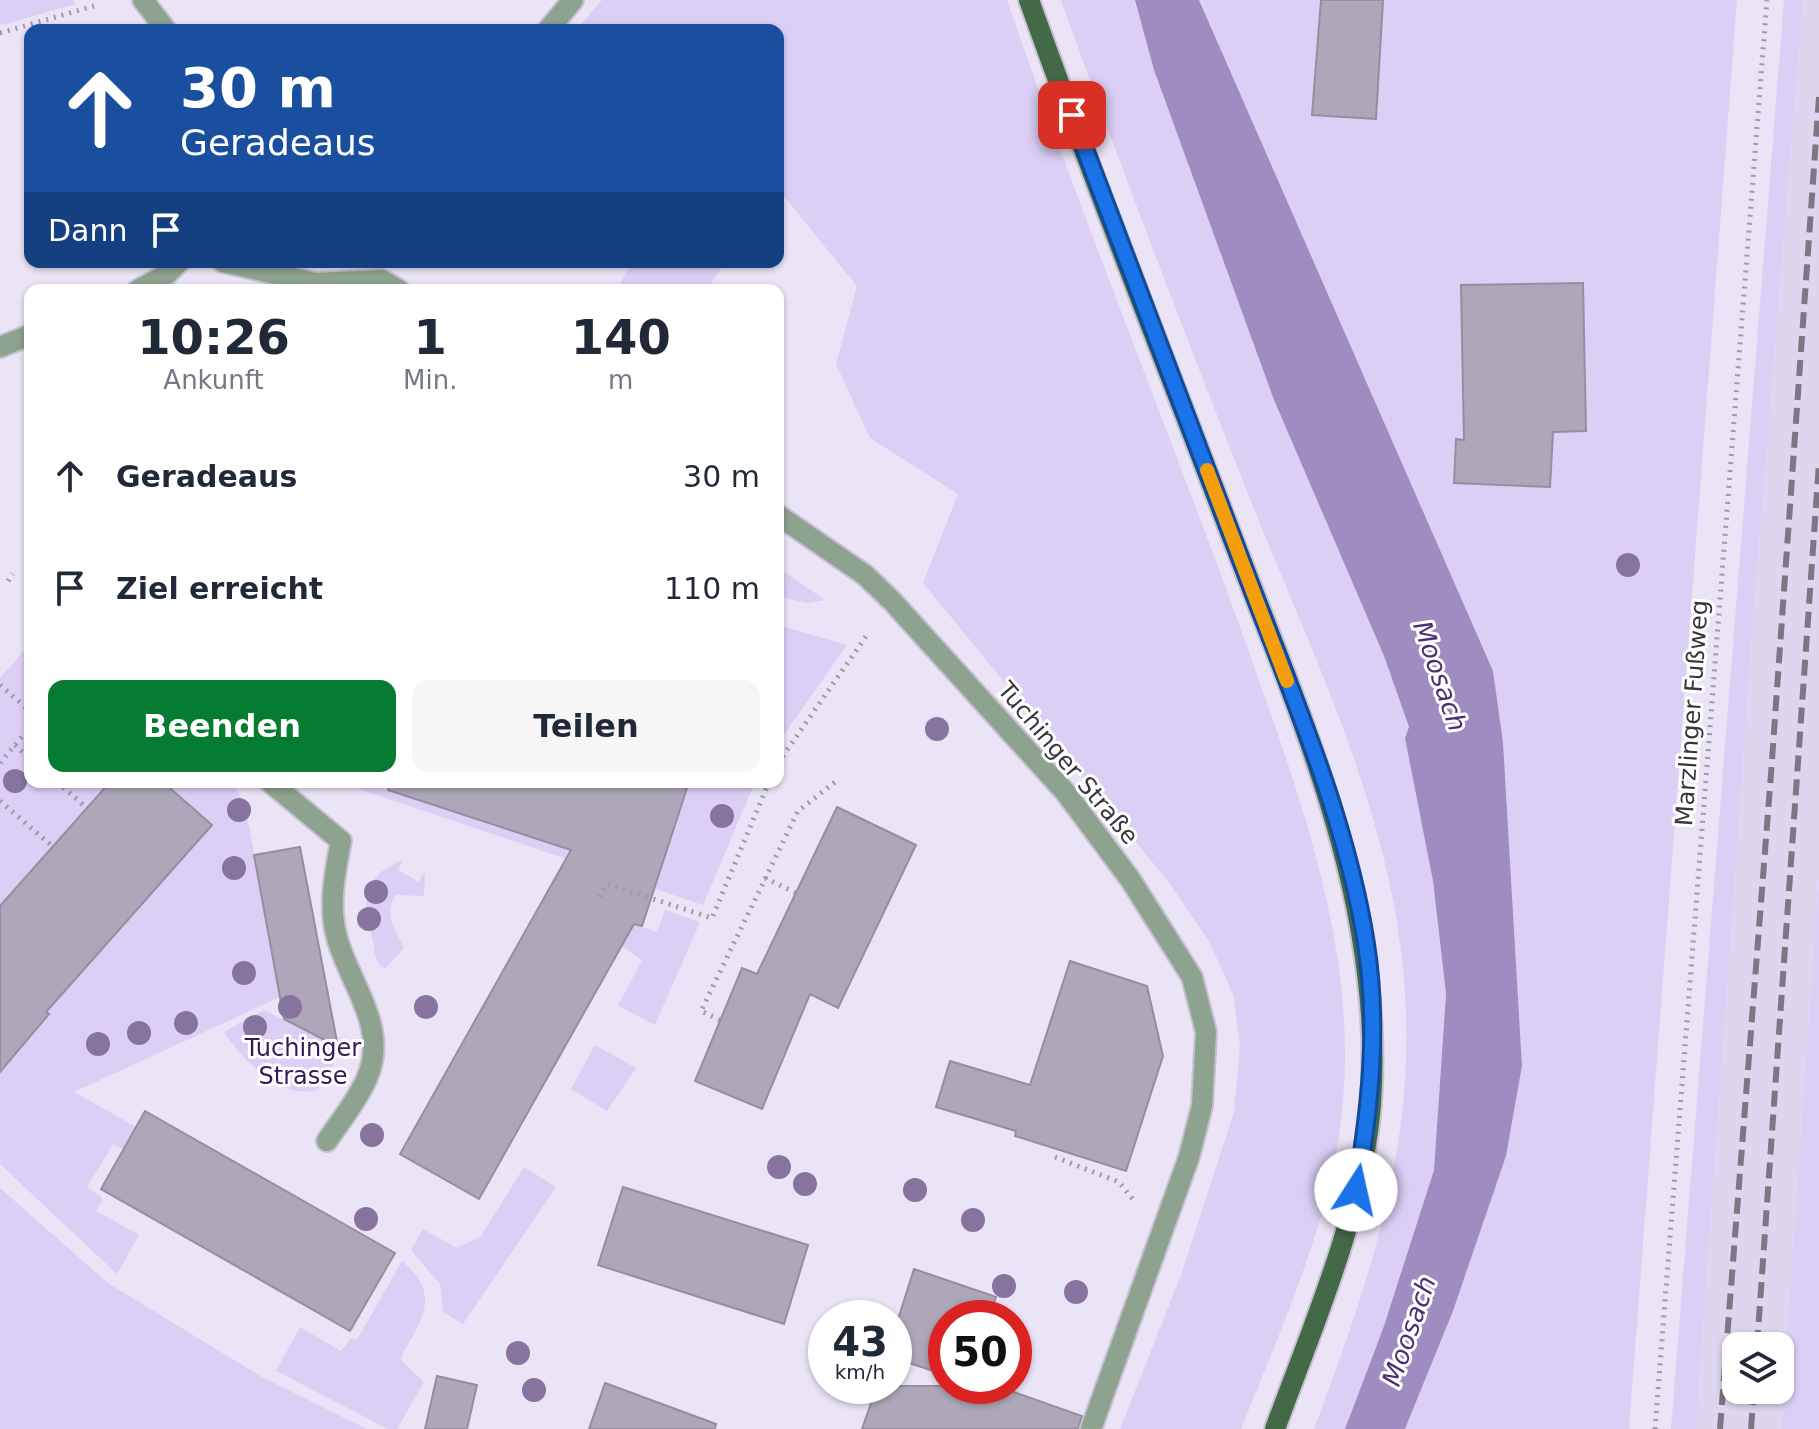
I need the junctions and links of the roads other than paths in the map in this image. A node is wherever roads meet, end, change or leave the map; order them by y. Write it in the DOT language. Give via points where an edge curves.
graph roads {
  1 [pos="143,0"];
  2 [pos="573,0"];
  3 [pos="1029,0"];
  4 [pos="161,24"];
  5 [pos="553,24"];
  6 [pos="249,268"];
  7 [pos="171,275"];
  8 [pos="386,277"];
  9 [pos="151,284"];
  10 [pos="24,337"];
  11 [pos="0,347"];
  12 [pos="784,519"];
  13 [pos="277,788"];
  14 [pos="327,1141"];
  15 [pos="1091,1429"];
  16 [pos="1275,1429"];
  1 -- 4 [label="street"];
  2 -- 5 [label="street"];
  3 -- 16 [label="main road" via="1296,704 1348,862 1366,944 1371,1106 1356,1190 1336,1264"];
  6 -- 8 [label="street" via="315,283"];
  7 -- 9 [label="street"];
  10 -- 11 [label="street"];
  12 -- 15 [label="street, Tuchinger Straße" via="865,575 892,601 1066,793 1130,879 1192,977 1206,1032 1202,1106 1189,1157"];
  13 -- 14 [label="street" via="341,841 332,887 337,938 371,1015 373,1057 367,1079"];
}
